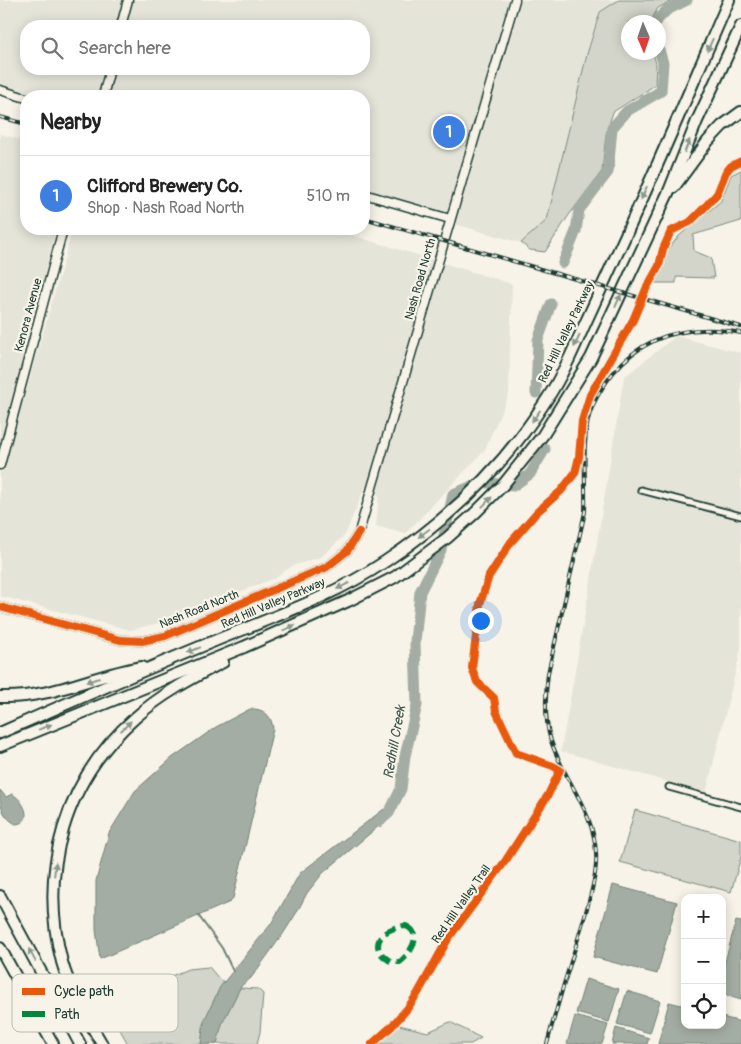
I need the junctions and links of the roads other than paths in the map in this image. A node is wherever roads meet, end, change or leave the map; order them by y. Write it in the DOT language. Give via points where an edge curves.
graph roads {
  1 [pos="128,0"];
  2 [pos="515,0"];
  3 [pos="730,0"];
  4 [pos="123,20"];
  5 [pos="741,26"];
  6 [pos="108,75"];
  7 [pos="0,90"];
  8 [pos="104,90"];
  9 [pos="20,96"];
  10 [pos="741,112"];
  11 [pos="669,191"];
  12 [pos="370,196"];
  13 [pos="450,219"];
  14 [pos="61,235"];
  15 [pos="0,465"];
  16 [pos="641,490"];
  17 [pos="741,516"];
  18 [pos="0,608"];
  19 [pos="244,647"];
  20 [pos="158,664"];
  21 [pos="0,697"];
  22 [pos="0,733"];
  23 [pos="0,746"];
  24 [pos="669,787"];
  25 [pos="741,807"];
  26 [pos="0,896"];
  27 [pos="0,948"];
  28 [pos="14,974"];
  29 [pos="42,974"];
  30 [pos="66,974"];
  31 [pos="46,1032"];
  32 [pos="74,1032"];
  33 [pos="95,1032"];
  34 [pos="53,1044"];
  35 [pos="80,1044"];
  36 [pos="102,1044"];
  1 -- 4 [label="street"];
  2 -- 13 [label="street, Nash Road North"];
  3 -- 20 [label="highway, Red Hill Valley Parkway, one-way" via="562,374 518,440 487,476 463,501 385,562 302,605"];
  11 -- 5 [label="highway, one-way"];
  6 -- 8 [label="street"];
  7 -- 9 [label="street"];
  10 -- 11 [label="highway" via="708,141"];
  19 -- 11 [label="highway, one-way" via="395,577 447,538 503,485 543,435 591,358"];
  12 -- 13 [label="street"];
  13 -- 18 [label="street, Nash Road North" via="359,532 339,559 173,633 142,641 120,640"];
  14 -- 15 [label="street, Kenora Avenue"];
  16 -- 17 [label="street"];
  23 -- 19 [label="highway, one-way"];
  30 -- 19 [label="highway, one-way" via="55,924 54,878 58,847 70,807 82,783 94,762 136,716"];
  20 -- 21 [label="highway, one-way" via="128,669 36,695"];
  20 -- 22 [label="highway"];
  24 -- 25 [label="street"];
  29 -- 26 [label="highway, one-way"];
  27 -- 28 [label="highway"];
  31 -- 34 [label="highway"];
  35 -- 32 [label="highway, one-way"];
  36 -- 33 [label="highway, one-way"];
}
